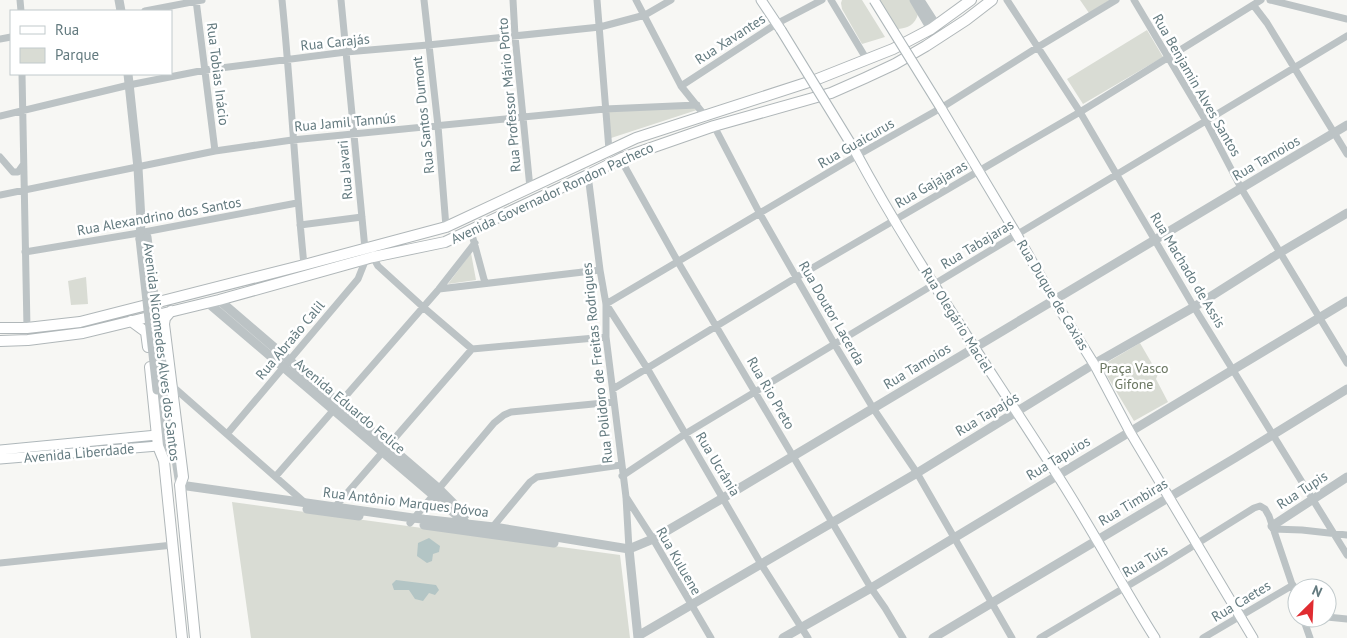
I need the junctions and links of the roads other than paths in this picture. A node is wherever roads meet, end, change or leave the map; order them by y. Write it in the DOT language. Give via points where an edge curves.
graph roads {
  1 [pos="198,0"];
  2 [pos="282,0"];
  3 [pos="341,0"];
  4 [pos="424,0"];
  5 [pos="513,0"];
  6 [pos="598,0"];
  7 [pos="636,0"];
  8 [pos="671,0"];
  9 [pos="761,0"];
  10 [pos="822,0"];
  11 [pos="831,0"];
  12 [pos="874,0"];
  13 [pos="914,0"];
  14 [pos="921,0"];
  15 [pos="971,0"];
  16 [pos="992,0"];
  17 [pos="1006,0"];
  18 [pos="1116,0"];
  19 [pos="1134,0"];
  20 [pos="1261,0"];
  21 [pos="1270,0"];
  22 [pos="1254,6"];
  23 [pos="150,10"];
  24 [pos="645,15"];
  25 [pos="1347,19"];
  26 [pos="600,27"];
  27 [pos="778,27"];
  28 [pos="934,27"];
  29 [pos="515,36"];
  30 [pos="1347,36"];
  31 [pos="428,45"];
  32 [pos="1038,47"];
  33 [pos="346,52"];
  34 [pos="1168,58"];
  35 [pos="288,59"];
  36 [pos="867,60"];
  37 [pos="1295,68"];
  38 [pos="205,70"];
  39 [pos="22,75"];
  40 [pos="128,75"];
  41 [pos="129,85"];
  42 [pos="681,86"];
  43 [pos="696,105"];
  44 [pos="941,108"];
  45 [pos="605,109"];
  46 [pos="22,110"];
  47 [pos="1080,112"];
  48 [pos="0,116"];
  49 [pos="706,116"];
  50 [pos="522,118"];
  51 [pos="1206,121"];
  52 [pos="1347,125"];
  53 [pos="438,126"];
  54 [pos="714,126"];
  55 [pos="1334,133"];
  56 [pos="354,134"];
  57 [pos="292,140"];
  58 [pos="609,150"];
  59 [pos="215,151"];
  60 [pos="856,152"];
  61 [pos="1347,154"];
  62 [pos="0,157"];
  63 [pos="622,158"];
  64 [pos="23,165"];
  65 [pos="138,168"];
  66 [pos="979,170"];
  67 [pos="588,176"];
  68 [pos="1118,176"];
  69 [pos="530,188"];
  70 [pos="1241,188"];
  71 [pos="23,190"];
  72 [pos="0,195"];
  73 [pos="298,203"];
  74 [pos="1347,212"];
  75 [pos="760,214"];
  76 [pos="362,217"];
  77 [pos="895,220"];
  78 [pos="300,225"];
  79 [pos="446,226"];
  80 [pos="471,231"];
  81 [pos="143,235"];
  82 [pos="1017,235"];
  83 [pos="1155,240"];
  84 [pos="475,243"];
  85 [pos="25,252"];
  86 [pos="1280,252"];
  87 [pos="368,255"];
  88 [pos="678,262"];
  89 [pos="304,265"];
  90 [pos="600,270"];
  91 [pos="797,276"];
  92 [pos="484,283"];
  93 [pos="935,284"];
  94 [pos="439,289"];
  95 [pos="219,300"];
  96 [pos="1054,300"];
  97 [pos="1347,301"];
  98 [pos="207,302"];
  99 [pos="606,304"];
  100 [pos="423,307"];
  101 [pos="1194,307"];
  102 [pos="171,311"];
  103 [pos="1320,317"];
  104 [pos="131,321"];
  105 [pos="717,326"];
  106 [pos="0,328"];
  107 [pos="27,328"];
  108 [pos="252,328"];
  109 [pos="246,336"];
  110 [pos="606,337"];
  111 [pos="0,341"];
  112 [pos="835,345"];
  113 [pos="975,347"];
  114 [pos="166,348"];
  115 [pos="148,349"];
  116 [pos="472,349"];
  117 [pos="1347,363"];
  118 [pos="287,364"];
  119 [pos="1094,364"];
  120 [pos="647,368"];
  121 [pos="1234,369"];
  122 [pos="164,388"];
  123 [pos="613,389"];
  124 [pos="1347,389"];
  125 [pos="756,392"];
  126 [pos="614,402"];
  127 [pos="337,407"];
  128 [pos="874,408"];
  129 [pos="1016,412"];
  130 [pos="1130,432"];
  131 [pos="227,434"];
  132 [pos="685,434"];
  133 [pos="1273,434"];
  134 [pos="157,440"];
  135 [pos="46,446"];
  136 [pos="386,449"];
  137 [pos="0,450"];
  138 [pos="48,456"];
  139 [pos="793,456"];
  140 [pos="0,459"];
  141 [pos="164,461"];
  142 [pos="621,465"];
  143 [pos="917,473"];
  144 [pos="1058,474"];
  145 [pos="276,476"];
  146 [pos="622,476"];
  147 [pos="1347,478"];
  148 [pos="180,488"];
  149 [pos="435,491"];
  150 [pos="1169,496"];
  151 [pos="626,497"];
  152 [pos="723,498"];
  153 [pos="1313,499"];
  154 [pos="304,502"];
  155 [pos="294,507"];
  156 [pos="335,507"];
  157 [pos="412,520"];
  158 [pos="832,522"];
  159 [pos="494,527"];
  160 [pos="1272,528"];
  161 [pos="477,530"];
  162 [pos="1334,533"];
  163 [pos="1347,535"];
  164 [pos="953,538"];
  165 [pos="653,540"];
  166 [pos="1097,540"];
  167 [pos="1197,543"];
  168 [pos="173,546"];
  169 [pos="629,551"];
  170 [pos="1347,555"];
  171 [pos="0,563"];
  172 [pos="761,564"];
  173 [pos="1290,578"];
  174 [pos="871,588"];
  175 [pos="1124,588"];
  176 [pos="1287,589"];
  177 [pos="992,604"];
  178 [pos="691,606"];
  179 [pos="1240,616"];
  180 [pos="801,627"];
  181 [pos="638,637"];
  182 [pos="182,638"];
  183 [pos="196,638"];
  184 [pos="711,638"];
  185 [pos="783,638"];
  186 [pos="808,638"];
  187 [pos="903,638"];
  188 [pos="933,638"];
  189 [pos="1012,638"];
  190 [pos="1042,638"];
  191 [pos="1155,638"];
  192 [pos="1203,638"];
  193 [pos="1253,638"];
  1 -- 23 [label="street"];
  1 -- 38 [label="street, Rua Tobias Inácio"];
  2 -- 35 [label="street"];
  3 -- 33 [label="street, Rua Javari"];
  4 -- 31 [label="street, Rua Santos Dumont"];
  5 -- 29 [label="street, Rua Professor Mário Porto"];
  6 -- 26 [label="street"];
  7 -- 24 [label="street"];
  8 -- 24 [label="street, Rua Carajás"];
  9 -- 27 [label="main road, Rua Olegário Maciel"];
  10 -- 27 [label="street, Rua Xavantes"];
  11 -- 36 [label="street"];
  12 -- 44 [label="main road, Rua Duque de Caxias, bridge"];
  13 -- 28 [label="street"];
  14 -- 28 [label="street"];
  15 -- 28 [label="main road, Avenida Governador Rondon Pacheco"];
  16 -- 54 [label="main road, Avenida Governador Rondon Pacheco" via="896,64 831,93"];
  17 -- 32 [label="street, Rua Machado de Assis"];
  18 -- 32 [label="street, Rua Guaicurus"];
  19 -- 34 [label="street, Rua Benjamin Alves Santos"];
  20 -- 22 [label="street, Rua Gajajaras"];
  21 -- 25 [label="street"];
  22 -- 34 [label="street, Rua Gajajaras"];
  22 -- 37 [label="street"];
  24 -- 26 [label="street, Rua Carajás"];
  24 -- 42 [label="street"];
  26 -- 29 [label="street, Rua Carajás"];
  26 -- 45 [label="street"];
  27 -- 42 [label="street, Rua Xavantes"];
  27 -- 60 [label="main road, Rua Olegário Maciel, bridge"];
  28 -- 36 [label="main road, Avenida Governador Rondon Pacheco"];
  29 -- 31 [label="street, Rua Carajás"];
  29 -- 50 [label="street, Rua Professor Mário Porto"];
  30 -- 37 [label="street, Rua Tabajaras"];
  31 -- 33 [label="street, Rua Carajás"];
  31 -- 53 [label="street, Rua Santos Dumont"];
  32 -- 44 [label="street, Rua Guaicurus"];
  32 -- 47 [label="street, Rua Machado de Assis"];
  33 -- 35 [label="street, Rua Carajás"];
  33 -- 56 [label="street, Rua Javari"];
  34 -- 47 [label="street, Rua Gajajaras"];
  34 -- 51 [label="street, Rua Benjamin Alves Santos"];
  35 -- 38 [label="street, Rua Carajás"];
  35 -- 57 [label="street"];
  36 -- 49 [label="main road, Avenida Governador Rondon Pacheco"];
  37 -- 51 [label="street, Rua Tabajaras"];
  37 -- 55 [label="street"];
  38 -- 41 [label="street, Rua Carajás"];
  38 -- 59 [label="street, Rua Tobias Inácio"];
  39 -- 46 [label="street"];
  40 -- 41 [label="street, Avenida Nicomedes Alves dos Santos"];
  41 -- 46 [label="street, Rua Carajás"];
  41 -- 65 [label="street, Avenida Nicomedes Alves dos Santos"];
  42 -- 43 [label="street"];
  43 -- 45 [label="street, Rua Jamil Tannús"];
  43 -- 49 [label="street"];
  44 -- 60 [label="street, Rua Guaicurus"];
  44 -- 66 [label="main road, Rua Duque de Caxias"];
  45 -- 50 [label="street, Rua Jamil Tannús"];
  45 -- 58 [label="street"];
  46 -- 48 [label="street, Rua Carajás"];
  46 -- 64 [label="street"];
  47 -- 66 [label="street, Rua Gajajaras"];
  47 -- 68 [label="street, Rua Machado de Assis"];
  49 -- 58 [label="main road, Avenida Governador Rondon Pacheco"];
  50 -- 53 [label="street, Rua Jamil Tannús"];
  50 -- 69 [label="street, Rua Professor Mário Porto"];
  51 -- 68 [label="street, Rua Tabajaras"];
  51 -- 70 [label="street, Rua Benjamin Alves Santos"];
  52 -- 55 [label="street, Rua Tamoios"];
  53 -- 56 [label="street, Rua Jamil Tannús"];
  53 -- 79 [label="street, Rua Santos Dumont"];
  54 -- 63 [label="main road, Avenida Governador Rondon Pacheco"];
  54 -- 75 [label="street, Rua Doutor Lacerda"];
  55 -- 61 [label="street"];
  55 -- 70 [label="street, Rua Tamoios"];
  56 -- 57 [label="street, Rua Jamil Tannús"];
  56 -- 76 [label="street, Rua Javari"];
  57 -- 59 [label="street, Rua Jamil Tannús"];
  57 -- 73 [label="street"];
  58 -- 69 [label="main road, Avenida Governador Rondon Pacheco"];
  59 -- 65 [label="street, Rua Jamil Tannús"];
  60 -- 75 [label="street, Rua Guaicurus"];
  60 -- 77 [label="main road, Rua Olegário Maciel"];
  62 -- 64 [label="street" via="14,173"];
  63 -- 67 [label="main road, Avenida Governador Rondon Pacheco"];
  63 -- 88 [label="street, Rua Rio Preto"];
  64 -- 71 [label="street"];
  65 -- 71 [label="street, Rua Jamil Tannús"];
  65 -- 81 [label="street, Avenida Nicomedes Alves dos Santos"];
  66 -- 77 [label="street, Rua Gajajaras"];
  66 -- 82 [label="main road, Rua Duque de Caxias"];
  67 -- 80 [label="main road, Avenida Governador Rondon Pacheco"];
  67 -- 90 [label="street, Rua Polidoro de Freitas Rodrigues"];
  68 -- 82 [label="street, Rua Tabajaras"];
  68 -- 83 [label="street, Rua Machado de Assis"];
  69 -- 79 [label="main road, Avenida Governador Rondon Pacheco"];
  70 -- 83 [label="street, Rua Tamoios"];
  70 -- 86 [label="street, Rua Benjamin Alves Santos"];
  71 -- 72 [label="street, Rua Jamil Tannús"];
  71 -- 85 [label="street"];
  73 -- 78 [label="street"];
  73 -- 81 [label="street, Rua Alexandrino dos Santos"];
  74 -- 86 [label="street, Rua Tapajós"];
  75 -- 88 [label="street, Rua Guaicurus"];
  75 -- 91 [label="street, Rua Doutor Lacerda"];
  76 -- 78 [label="street"];
  76 -- 87 [label="street, Rua Javari"];
  77 -- 91 [label="street, Rua Gajajaras"];
  77 -- 93 [label="main road, Rua Olegário Maciel"];
  78 -- 89 [label="street"];
  79 -- 87 [label="main road, Avenida Governador Rondon Pacheco"];
  80 -- 84 [label="street"];
  80 -- 87 [label="main road, Avenida Governador Rondon Pacheco" via="445,242"];
  81 -- 85 [label="street, Rua Alexandrino dos Santos"];
  81 -- 122 [label="street, Avenida Nicomedes Alves dos Santos, bridge"];
  82 -- 93 [label="street, Rua Tabajaras"];
  82 -- 96 [label="main road, Rua Duque de Caxias"];
  83 -- 96 [label="street, Rua Tamoios"];
  83 -- 101 [label="street, Rua Machado de Assis"];
  84 -- 92 [label="street"];
  84 -- 94 [label="street"];
  85 -- 107 [label="street"];
  86 -- 101 [label="street, Rua Tapajós"];
  86 -- 103 [label="street, Rua Benjamin Alves Santos"];
  87 -- 89 [label="main road, Avenida Governador Rondon Pacheco"];
  87 -- 95 [label="main road, Avenida Governador Rondon Pacheco"];
  87 -- 100 [label="street"];
  87 -- 118 [label="street, Rua Abraão Calil" via="358,279"];
  88 -- 99 [label="street, Rua Guaicurus"];
  88 -- 105 [label="street, Rua Rio Preto"];
  89 -- 107 [label="main road, Avenida Governador Rondon Pacheco" via="80,322"];
  90 -- 92 [label="street"];
  90 -- 99 [label="street, Rua Polidoro de Freitas Rodrigues"];
  91 -- 105 [label="street, Rua Gajajaras"];
  91 -- 112 [label="street, Rua Doutor Lacerda"];
  92 -- 94 [label="street"];
  93 -- 112 [label="street, Rua Tabajaras"];
  93 -- 113 [label="main road, Rua Olegário Maciel"];
  94 -- 100 [label="street"];
  95 -- 98 [label="main road, Avenida Governador Rondon Pacheco"];
  95 -- 108 [label="street, Avenida Eduardo Felice"];
  96 -- 113 [label="street, Rua Tamoios"];
  96 -- 119 [label="main road, Rua Duque de Caxias"];
  97 -- 103 [label="street, Rua Tapuios"];
  98 -- 102 [label="main road, Avenida Governador Rondon Pacheco"];
  98 -- 109 [label="street, Avenida Eduardo Felice"];
  99 -- 110 [label="street, Rua Polidoro de Freitas Rodrigues"];
  99 -- 120 [label="street, Rua Ucrânia"];
  100 -- 116 [label="street"];
  100 -- 127 [label="street"];
  101 -- 119 [label="street, Rua Tapajós"];
  101 -- 121 [label="street, Rua Machado de Assis"];
  102 -- 104 [label="main road, Avenida Governador Rondon Pacheco"];
  102 -- 114 [label="main road, Avenida Nicomedes Alves dos Santos" via="164,324"];
  103 -- 117 [label="street, Rua Benjamin Alves Santos"];
  103 -- 121 [label="street, Rua Tapuios"];
  104 -- 111 [label="main road, Avenida Governador Rondon Pacheco" via="83,333"];
  104 -- 115 [label="main road, Avenida Nicomedes Alves dos Santos" via="146,332"];
  105 -- 120 [label="street, Rua Gajajaras"];
  105 -- 125 [label="street, Rua Rio Preto"];
  106 -- 107 [label="main road, Avenida Governador Rondon Pacheco"];
  108 -- 109 [label="street"];
  108 -- 118 [label="street, Avenida Eduardo Felice"];
  109 -- 118 [label="street, Avenida Eduardo Felice"];
  110 -- 116 [label="street"];
  110 -- 123 [label="street, Rua Polidoro de Freitas Rodrigues"];
  112 -- 125 [label="street, Rua Tabajaras"];
  112 -- 128 [label="street, Rua Doutor Lacerda"];
  113 -- 128 [label="street, Rua Tamoios"];
  113 -- 129 [label="main road, Rua Olegário Maciel"];
  114 -- 115 [label="main road" via="157,340"];
  114 -- 122 [label="main road, Avenida Nicomedes Alves dos Santos"];
  115 -- 134 [label="main road, Avenida Nicomedes Alves dos Santos"];
  116 -- 136 [label="street"];
  118 -- 127 [label="street, Avenida Eduardo Felice"];
  118 -- 131 [label="street, Rua Abraão Calil"];
  119 -- 129 [label="street, Rua Tapajós"];
  119 -- 130 [label="main road, Rua Duque de Caxias"];
  120 -- 123 [label="street, Rua Gajajaras"];
  120 -- 132 [label="street, Rua Ucrânia"];
  121 -- 130 [label="street, Rua Tapuios"];
  121 -- 133 [label="street, Rua Machado de Assis"];
  122 -- 131 [label="street"];
  122 -- 141 [label="street, Avenida Nicomedes Alves dos Santos"];
  122 -- 148 [label="main road, Avenida Nicomedes Alves dos Santos" via="183,477"];
  123 -- 126 [label="street, Rua Polidoro de Freitas Rodrigues"];
  124 -- 133 [label="street, Rua Timbiras"];
  125 -- 132 [label="street, Rua Tabajaras"];
  125 -- 139 [label="street, Rua Rio Preto"];
  126 -- 142 [label="street, Rua Polidoro de Freitas Rodrigues"];
  126 -- 149 [label="street" via="504,414"];
  127 -- 136 [label="street, Avenida Eduardo Felice"];
  127 -- 145 [label="street"];
  128 -- 139 [label="street, Rua Tamoios"];
  128 -- 143 [label="street, Rua Doutor Lacerda"];
  129 -- 143 [label="street, Rua Tapajós"];
  129 -- 144 [label="main road, Rua Olegário Maciel"];
  130 -- 144 [label="street, Rua Tapuios"];
  130 -- 150 [label="main road, Rua Duque de Caxias"];
  131 -- 145 [label="street"];
  132 -- 146 [label="street, Rua Tabajaras"];
  132 -- 152 [label="street, Rua Ucrânia"];
  133 -- 150 [label="street, Rua Timbiras"];
  133 -- 153 [label="street, Rua Machado de Assis"];
  134 -- 135 [label="main road, Avenida Liberdade"];
  134 -- 138 [label="main road, Avenida Liberdade"];
  134 -- 141 [label="main road, Avenida Nicomedes Alves dos Santos"];
  135 -- 137 [label="main road, Avenida Liberdade"];
  135 -- 138 [label="main road"];
  136 -- 149 [label="street, Avenida Eduardo Felice"];
  136 -- 156 [label="street"];
  138 -- 140 [label="main road, Avenida Liberdade"];
  139 -- 152 [label="street, Rua Tamoios"];
  139 -- 158 [label="street, Rua Rio Preto"];
  141 -- 168 [label="main road, Avenida Nicomedes Alves dos Santos"];
  142 -- 146 [label="street, Rua Polidoro de Freitas Rodrigues"];
  142 -- 159 [label="street" via="537,477"];
  143 -- 158 [label="street, Rua Tapajós"];
  143 -- 164 [label="street, Rua Doutor Lacerda"];
  144 -- 164 [label="street, Rua Tapuios"];
  144 -- 166 [label="main road, Rua Olegário Maciel"];
  145 -- 154 [label="street"];
  146 -- 151 [label="street, Rua Polidoro de Freitas Rodrigues"];
  147 -- 153 [label="street, Rua Tupis"];
  148 -- 154 [label="street, Rua Antônio Marques Póvoa"];
  148 -- 155 [label="street, Rua Antônio Marques Póvoa"];
  148 -- 183 [label="main road, Avenida Nicomedes Alves dos Santos"];
  149 -- 157 [label="street"];
  149 -- 161 [label="street, Avenida Eduardo Felice"];
  150 -- 166 [label="street, Rua Timbiras"];
  150 -- 167 [label="main road, Rua Duque de Caxias"];
  151 -- 165 [label="street, Rua Kuluene"];
  151 -- 169 [label="street, Rua Polidoro de Freitas Rodrigues"];
  152 -- 165 [label="street, Rua Tamoios"];
  152 -- 172 [label="street, Rua Ucrânia"];
  153 -- 160 [label="street, Rua Tupis"];
  153 -- 162 [label="street, Rua Machado de Assis"];
  154 -- 155 [label="street"];
  154 -- 156 [label="street, Rua Antônio Marques Póvoa"];
  155 -- 157 [label="street, Rua Antônio Marques Póvoa"];
  156 -- 157 [label="street, Rua Antônio Marques Póvoa"];
  157 -- 161 [label="street, Rua Antônio Marques Póvoa"];
  158 -- 172 [label="street, Rua Tapajós"];
  158 -- 174 [label="street, Rua Rio Preto"];
  159 -- 161 [label="street, Rua Antônio Marques Póvoa"];
  159 -- 161 [label="street"];
  159 -- 169 [label="street, Rua Antônio Marques Póvoa"];
  160 -- 162 [label="street"];
  160 -- 167 [label="street, Rua Tuis" via="1263,506 1254,508"];
  160 -- 173 [label="street"];
  161 -- 169 [label="street, Rua Antônio Marques Póvoa"];
  162 -- 163 [label="street"];
  162 -- 170 [label="street, Rua Machado de Assis"];
  164 -- 174 [label="street, Rua Tapuios"];
  164 -- 177 [label="street, Rua Doutor Lacerda"];
  165 -- 169 [label="street, Rua Tamoios"];
  165 -- 178 [label="street, Rua Kuluene"];
  166 -- 175 [label="main road, Rua Olegário Maciel"];
  166 -- 177 [label="street, Rua Timbiras"];
  167 -- 175 [label="street, Rua Tuis"];
  167 -- 179 [label="main road, Rua Duque de Caxias"];
  168 -- 171 [label="street"];
  168 -- 182 [label="main road, Avenida Nicomedes Alves dos Santos"];
  169 -- 181 [label="street"];
  172 -- 178 [label="street, Rua Tapajós"];
  172 -- 180 [label="street, Rua Ucrânia"];
  174 -- 180 [label="street, Rua Tapuios"];
  174 -- 187 [label="street, Rua Rio Preto"];
  175 -- 190 [label="street, Rua Tuis"];
  175 -- 191 [label="main road, Rua Olegário Maciel"];
  176 -- 179 [label="street, Rua Caetes"];
  177 -- 188 [label="street, Rua Timbiras"];
  177 -- 189 [label="street, Rua Doutor Lacerda"];
  178 -- 181 [label="street, Rua Tapajós"];
  178 -- 184 [label="street, Rua Kuluene"];
  179 -- 192 [label="street, Rua Caetes"];
  179 -- 193 [label="main road, Rua Duque de Caxias"];
  180 -- 185 [label="street, Rua Tapuios"];
  180 -- 186 [label="street, Rua Ucrânia"];
}
